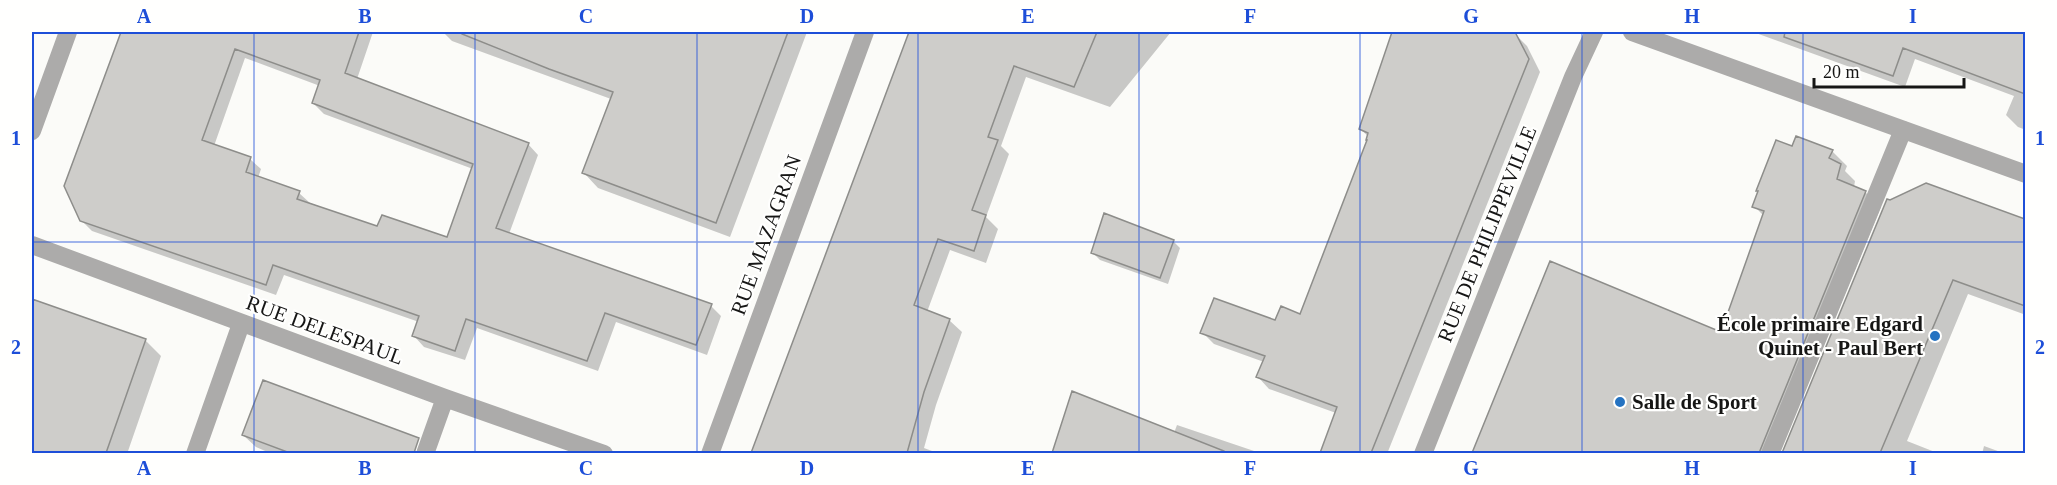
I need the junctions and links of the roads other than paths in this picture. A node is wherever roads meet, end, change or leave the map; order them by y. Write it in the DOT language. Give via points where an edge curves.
graph roads {
  1 [pos="68,32"];
  2 [pos="865,32"];
  3 [pos="1594,32"];
  4 [pos="1632,32"];
  5 [pos="1903,130"];
  6 [pos="32,131"];
  7 [pos="2025,174"];
  8 [pos="32,245"];
  9 [pos="241,324"];
  10 [pos="445,398"];
  11 [pos="195,453"];
  12 [pos="425,453"];
  13 [pos="604,453"];
  14 [pos="710,453"];
  15 [pos="1424,453"];
  16 [pos="1770,453"];
  1 -- 6 [label="street"];
  2 -- 14 [label="street, RUE MAZAGRAN"];
  3 -- 15 [label="street, RUE DE PHILIPPEVILLE"];
  4 -- 5 [label="street"];
  5 -- 7 [label="street"];
  5 -- 16 [label="street"];
  8 -- 9 [label="street, RUE DELESPAUL"];
  9 -- 10 [label="street, RUE DELESPAUL"];
  9 -- 11 [label="street"];
  10 -- 12 [label="street"];
  10 -- 13 [label="street, RUE DELESPAUL"];
}
